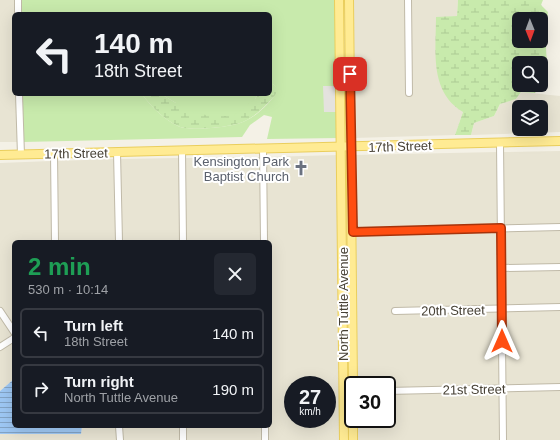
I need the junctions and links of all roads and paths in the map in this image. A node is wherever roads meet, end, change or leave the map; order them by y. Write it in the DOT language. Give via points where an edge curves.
graph roads {
  1 [pos="18,0"];
  2 [pos="339,0"];
  3 [pos="349,0"];
  4 [pos="408,0"];
  5 [pos="18,12"];
  6 [pos="409,93"];
  7 [pos="19,96"];
  8 [pos="560,141"];
  9 [pos="500,143"];
  10 [pos="264,148"];
  11 [pos="342,148"];
  12 [pos="351,148"];
  13 [pos="182,150"];
  14 [pos="117,152"];
  15 [pos="54,153"];
  16 [pos="0,155"];
  17 [pos="20,155"];
  18 [pos="560,227"];
  19 [pos="501,228"];
  20 [pos="353,232"];
  21 [pos="55,240"];
  22 [pos="119,240"];
  23 [pos="183,240"];
  24 [pos="264,240"];
  25 [pos="560,267"];
  26 [pos="502,268"];
  27 [pos="560,307"];
  28 [pos="502,309"];
  29 [pos="0,311"];
  30 [pos="395,311"];
  31 [pos="12,329"];
  32 [pos="12,339"];
  33 [pos="0,347"];
  34 [pos="353,376"];
  35 [pos="560,387"];
  36 [pos="502,388"];
  37 [pos="396,391"];
  38 [pos="119,428"];
  39 [pos="183,428"];
  40 [pos="265,428"];
  41 [pos="353,428"];
  42 [pos="120,440"];
  43 [pos="183,440"];
  44 [pos="265,440"];
  45 [pos="344,440"];
  46 [pos="353,440"];
  47 [pos="503,440"];
  1 -- 5 [label="street"];
  2 -- 11 [label="main road, North Tuttle Avenue"];
  3 -- 12 [label="main road, North Tuttle Avenue"];
  4 -- 6 [label="street"];
  7 -- 17 [label="street"];
  8 -- 9 [label="main road, 17th Street"];
  9 -- 12 [label="main road, 17th Street"];
  9 -- 19 [label="street"];
  10 -- 11 [label="main road, 17th Street"];
  10 -- 13 [label="main road, 17th Street"];
  10 -- 24 [label="street"];
  11 -- 12 [label="main road, 17th Street"];
  11 -- 45 [label="main road, North Tuttle Avenue"];
  12 -- 20 [label="main road, North Tuttle Avenue"];
  13 -- 14 [label="main road, 17th Street"];
  13 -- 23 [label="street"];
  14 -- 15 [label="main road, 17th Street"];
  14 -- 22 [label="street"];
  15 -- 17 [label="main road, 17th Street"];
  15 -- 21 [label="street"];
  16 -- 17 [label="main road, 17th Street"];
  18 -- 19 [label="street"];
  19 -- 20 [label="street"];
  19 -- 26 [label="street"];
  20 -- 34 [label="main road, North Tuttle Avenue"];
  25 -- 26 [label="street"];
  26 -- 28 [label="street"];
  27 -- 28 [label="street, 20th Street"];
  28 -- 30 [label="street, 20th Street"];
  28 -- 36 [label="street"];
  29 -- 31 [label="street"];
  32 -- 33 [label="street"];
  35 -- 36 [label="street, 21st Street"];
  36 -- 37 [label="street, 21st Street"];
  36 -- 47 [label="street"];
  38 -- 42 [label="street"];
  39 -- 43 [label="street"];
  40 -- 44 [label="street"];
  41 -- 46 [label="main road"];
}
